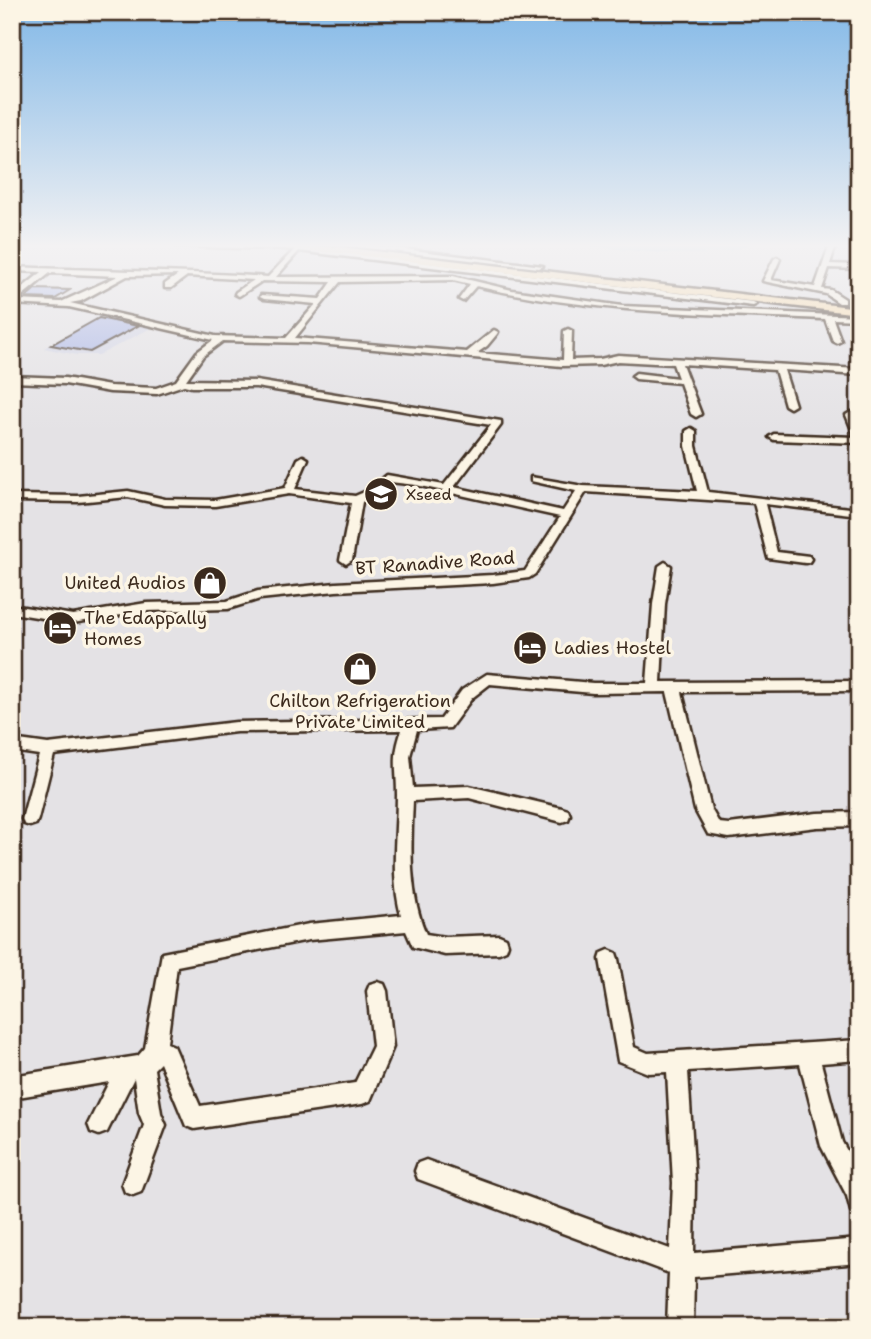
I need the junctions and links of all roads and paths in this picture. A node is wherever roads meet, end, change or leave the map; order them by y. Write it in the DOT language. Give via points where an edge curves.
graph roads {
  1 [pos="76,306"];
  2 [pos="318,306"];
  3 [pos="621,306"];
  4 [pos="802,306"];
  5 [pos="807,306"];
  6 [pos="814,306"];
  7 [pos="748,312"];
  8 [pos="859,313"];
  9 [pos="828,316"];
  10 [pos="753,325"];
  11 [pos="568,331"];
  12 [pos="494,332"];
  13 [pos="221,338"];
  14 [pos="837,341"];
  15 [pos="288,342"];
  16 [pos="467,356"];
  17 [pos="843,358"];
  18 [pos="677,362"];
  19 [pos="567,363"];
  20 [pos="779,368"];
  21 [pos="854,372"];
  22 [pos="636,376"];
  23 [pos="12,379"];
  24 [pos="183,382"];
  25 [pos="687,385"];
  26 [pos="648,386"];
  27 [pos="790,405"];
  28 [pos="450,407"];
  29 [pos="696,414"];
  30 [pos="859,415"];
  31 [pos="498,423"];
  32 [pos="691,431"];
  33 [pos="774,437"];
  34 [pos="859,438"];
  35 [pos="303,459"];
  36 [pos="535,479"];
  37 [pos="447,489"];
  38 [pos="583,489"];
  39 [pos="289,491"];
  40 [pos="703,495"];
  41 [pos="12,498"];
  42 [pos="358,500"];
  43 [pos="759,501"];
  44 [pos="859,512"];
  45 [pos="566,515"];
  46 [pos="805,559"];
  47 [pos="346,560"];
  48 [pos="665,566"];
  49 [pos="12,609"];
  50 [pos="654,686"];
  51 [pos="673,686"];
  52 [pos="859,686"];
  53 [pos="411,725"];
  54 [pos="12,745"];
  55 [pos="48,750"];
  56 [pos="405,796"];
  57 [pos="562,816"];
  58 [pos="30,819"];
  59 [pos="859,819"];
  60 [pos="411,922"];
  61 [pos="499,944"];
  62 [pos="609,958"];
  63 [pos="377,992"];
  64 [pos="859,1050"];
  65 [pos="808,1053"];
  66 [pos="677,1061"];
  67 [pos="141,1063"];
  68 [pos="12,1087"];
  69 [pos="99,1124"];
  70 [pos="426,1171"];
  71 [pos="133,1184"];
  72 [pos="859,1203"];
  73 [pos="859,1251"];
  74 [pos="682,1266"];
  75 [pos="680,1327"];
  1 -- 13 [label="street"];
  2 -- 15 [label="street"];
  3 -- 7 [label="street"];
  4 -- 8 [label="street"];
  5 -- 8 [label="highway"];
  6 -- 8 [label="highway"];
  7 -- 9 [label="street"];
  7 -- 10 [label="street"];
  8 -- 9 [label="street"];
  9 -- 14 [label="street"];
  11 -- 19 [label="street"];
  12 -- 16 [label="street"];
  13 -- 15 [label="street"];
  13 -- 24 [label="street" via="187,369"];
  15 -- 16 [label="street"];
  16 -- 19 [label="street"];
  17 -- 21 [label="street"];
  18 -- 19 [label="street" via="618,358"];
  18 -- 20 [label="street"];
  18 -- 25 [label="street"];
  20 -- 21 [label="street"];
  20 -- 27 [label="street"];
  22 -- 25 [label="street"];
  23 -- 24 [label="street" via="157,391"];
  24 -- 31 [label="street" via="256,384"];
  25 -- 26 [label="street"];
  25 -- 29 [label="street"];
  28 -- 31 [label="street" via="500,415 504,418"];
  30 -- 34 [label="street" via="850,418"];
  31 -- 37 [label="street"];
  32 -- 40 [label="street"];
  33 -- 34 [label="street"];
  35 -- 39 [label="street"];
  36 -- 38 [label="street"];
  37 -- 42 [label="street" via="387,478"];
  37 -- 45 [label="street"];
  38 -- 40 [label="street"];
  38 -- 45 [label="street, BT Ranadive Road"];
  39 -- 41 [label="street" via="215,503 166,502 128,494"];
  39 -- 42 [label="street"];
  40 -- 43 [label="street"];
  42 -- 47 [label="street"];
  43 -- 44 [label="street"];
  43 -- 46 [label="street" via="772,555"];
  45 -- 49 [label="street, BT Ranadive Road" via="529,574 258,595 228,605 146,607 73,619"];
  48 -- 50 [label="street"];
  50 -- 51 [label="street"];
  50 -- 53 [label="street" via="593,688 487,679 467,694 446,724"];
  51 -- 52 [label="street"];
  51 -- 59 [label="street" via="703,810 714,829"];
  53 -- 55 [label="street" via="236,727"];
  53 -- 56 [label="street" via="402,756"];
  54 -- 55 [label="street"];
  55 -- 58 [label="street"];
  56 -- 57 [label="street" via="469,792"];
  56 -- 60 [label="street" via="401,839"];
  60 -- 61 [label="street" via="420,941 445,946"];
  60 -- 67 [label="street" via="309,932 169,959"];
  62 -- 66 [label="street" via="625,1054 649,1063"];
  63 -- 67 [label="street" via="383,1047 362,1093 194,1118 167,1053"];
  64 -- 65 [label="street"];
  65 -- 66 [label="street"];
  65 -- 72 [label="street" via="832,1146"];
  66 -- 74 [label="street" via="684,1183"];
  67 -- 68 [label="street"];
  67 -- 69 [label="street"];
  67 -- 71 [label="street" via="155,1125"];
  70 -- 74 [label="street"];
  73 -- 74 [label="street"];
  74 -- 75 [label="street"];
}
